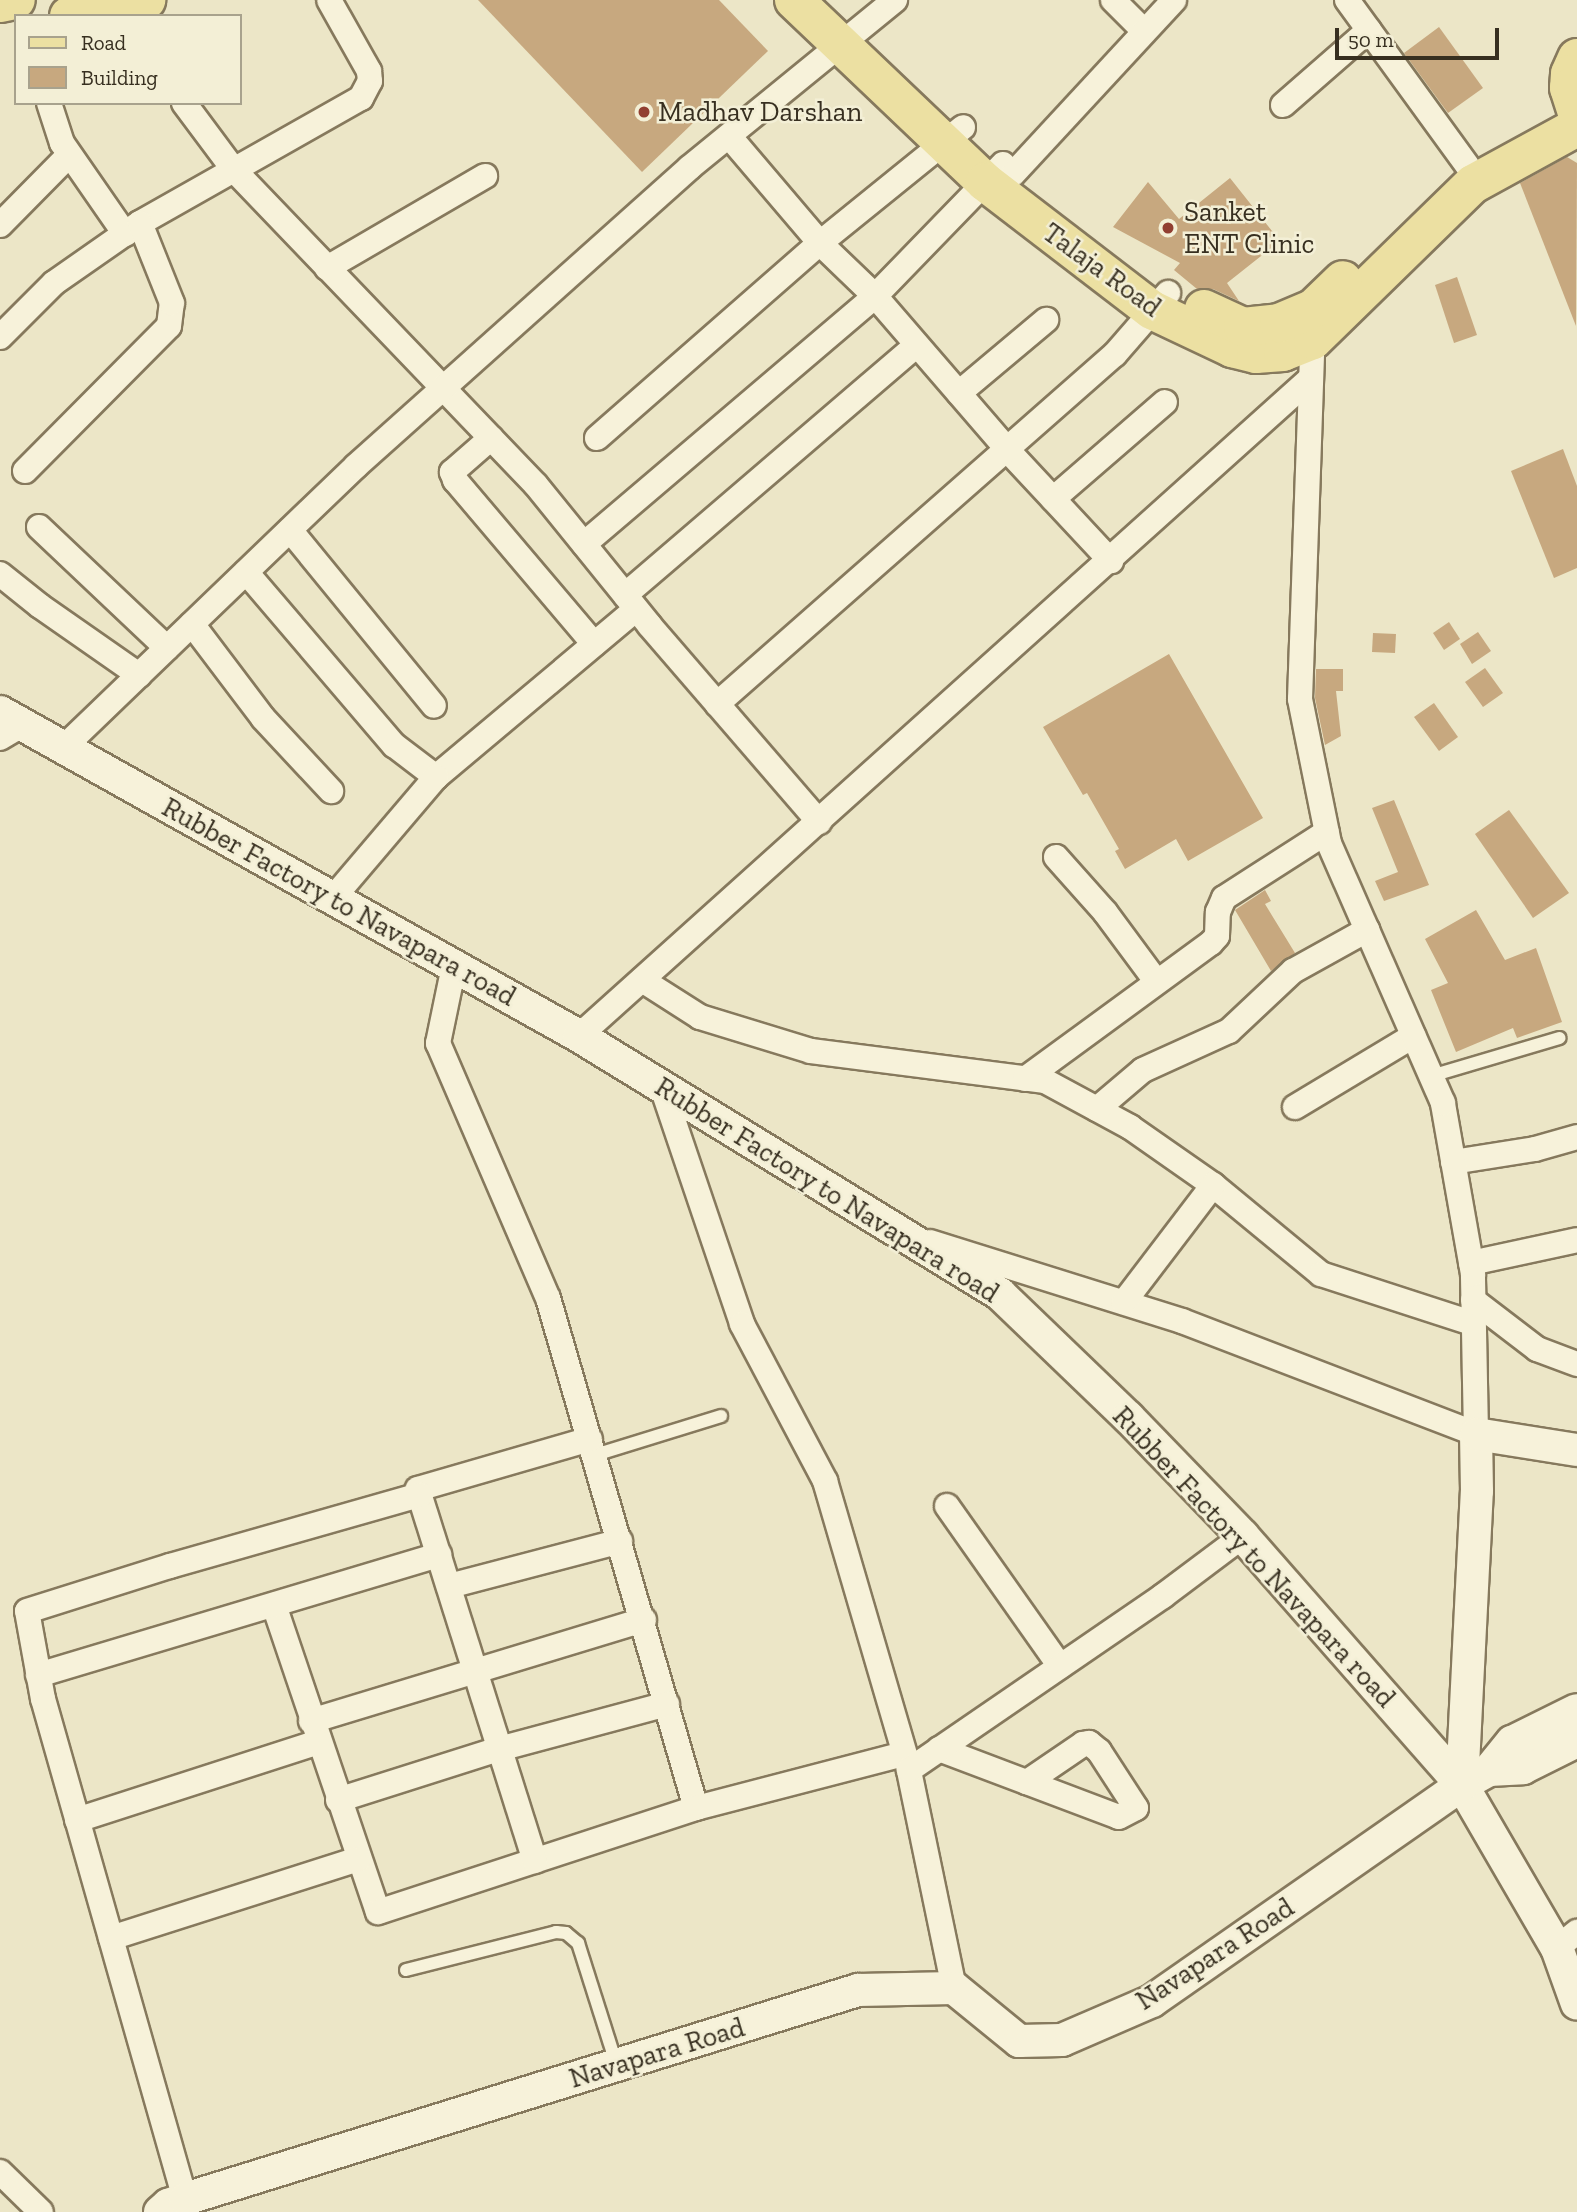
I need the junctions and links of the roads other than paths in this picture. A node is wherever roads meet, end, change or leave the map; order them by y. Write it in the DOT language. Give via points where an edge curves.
graph roads {
  1 [pos="16,0"];
  2 [pos="329,0"];
  3 [pos="794,0"];
  4 [pos="824,0"];
  5 [pos="895,0"];
  6 [pos="1113,0"];
  7 [pos="1174,0"];
  8 [pos="1347,0"];
  9 [pos="0,3"];
  10 [pos="120,6"];
  11 [pos="79,14"];
  12 [pos="1369,30"];
  13 [pos="1144,31"];
  14 [pos="850,39"];
  15 [pos="1577,58"];
  16 [pos="49,105"];
  17 [pos="185,105"];
  18 [pos="1283,105"];
  19 [pos="1575,114"];
  20 [pos="729,136"];
  21 [pos="952,136"];
  22 [pos="69,155"];
  23 [pos="1467,164"];
  24 [pos="234,170"];
  25 [pos="1000,174"];
  26 [pos="485,176"];
  27 [pos="0,225"];
  28 [pos="133,229"];
  29 [pos="820,243"];
  30 [pos="327,268"];
  31 [pos="875,296"];
  32 [pos="1160,301"];
  33 [pos="1046,320"];
  34 [pos="1313,324"];
  35 [pos="0,337"];
  36 [pos="917,345"];
  37 [pos="1311,378"];
  38 [pos="444,390"];
  39 [pos="959,393"];
  40 [pos="1165,402"];
  41 [pos="491,438"];
  42 [pos="597,439"];
  43 [pos="1006,447"];
  44 [pos="25,471"];
  45 [pos="1053,499"];
  46 [pos="39,527"];
  47 [pos="290,530"];
  48 [pos="584,544"];
  49 [pos="1111,561"];
  50 [pos="246,572"];
  51 [pos="0,574"];
  52 [pos="631,602"];
  53 [pos="192,624"];
  54 [pos="594,645"];
  55 [pos="167,648"];
  56 [pos="139,675"];
  57 [pos="717,704"];
  58 [pos="434,706"];
  59 [pos="7,725"];
  60 [pos="63,748"];
  61 [pos="436,777"];
  62 [pos="331,791"];
  63 [pos="818,822"];
  64 [pos="1327,832"];
  65 [pos="1056,857"];
  66 [pos="333,898"];
  67 [pos="1367,930"];
  68 [pos="454,966"];
  69 [pos="642,979"];
  70 [pos="1156,981"];
  71 [pos="579,1035"];
  72 [pos="1413,1036"];
  73 [pos="1559,1038"];
  74 [pos="1431,1076"];
  75 [pos="1025,1079"];
  76 [pos="662,1087"];
  77 [pos="1295,1107"];
  78 [pos="1097,1109"];
  79 [pos="1577,1137"];
  80 [pos="1453,1162"];
  81 [pos="1213,1185"];
  82 [pos="899,1232"];
  83 [pos="1577,1240"];
  84 [pos="1471,1263"];
  85 [pos="1124,1302"];
  86 [pos="1473,1311"];
  87 [pos="1577,1364"];
  88 [pos="721,1416"];
  89 [pos="1476,1434"];
  90 [pos="592,1447"];
  91 [pos="1577,1450"];
  92 [pos="420,1495"];
  93 [pos="947,1506"];
  94 [pos="1243,1536"];
  95 [pos="621,1541"];
  96 [pos="439,1555"];
  97 [pos="449,1586"];
  98 [pos="274,1605"];
  99 [pos="643,1620"];
  100 [pos="1060,1666"];
  101 [pos="475,1671"];
  102 [pos="38,1675"];
  103 [pos="667,1704"];
  104 [pos="1577,1710"];
  105 [pos="315,1732"];
  106 [pos="1577,1741"];
  107 [pos="499,1749"];
  108 [pos="939,1749"];
  109 [pos="907,1762"];
  110 [pos="1476,1778"];
  111 [pos="1027,1783"];
  112 [pos="338,1800"];
  113 [pos="696,1808"];
  114 [pos="77,1820"];
  115 [pos="359,1859"];
  116 [pos="535,1861"];
  117 [pos="111,1938"];
  118 [pos="1567,1940"];
  119 [pos="406,1969"];
  120 [pos="954,1989"];
  121 [pos="1577,2004"];
  122 [pos="616,2066"];
  123 [pos="0,2172"];
  124 [pos="172,2206"];
  125 [pos="41,2212"];
  1 -- 9 [label="main road"];
  2 -- 24 [label="street" via="369,71 367,89 361,98"];
  3 -- 14 [label="main road, Talaja Road"];
  4 -- 14 [label="main road, Talaja Road"];
  5 -- 14 [label="street"];
  6 -- 13 [label="street"];
  7 -- 13 [label="street"];
  8 -- 12 [label="street"];
  10 -- 11 [label="main road"];
  12 -- 18 [label="street"];
  12 -- 23 [label="street"];
  13 -- 25 [label="street"];
  14 -- 20 [label="street"];
  14 -- 21 [label="main road, Talaja Road"];
  15 -- 19 [label="main road" via="1570,74"];
  16 -- 22 [label="street"];
  17 -- 24 [label="street"];
  19 -- 23 [label="main road, Talaja Road"];
  19 -- 34 [label="main road, Talaja Road" via="1473,184"];
  20 -- 29 [label="street"];
  20 -- 38 [label="street"];
  21 -- 25 [label="main road, Talaja Road"];
  21 -- 29 [label="street"];
  22 -- 27 [label="street"];
  22 -- 28 [label="street"];
  23 -- 34 [label="main road, Talaja Road"];
  24 -- 28 [label="street"];
  24 -- 30 [label="street"];
  25 -- 31 [label="street"];
  25 -- 32 [label="main road, Talaja Road"];
  26 -- 30 [label="street"];
  28 -- 35 [label="street" via="54,283"];
  28 -- 44 [label="street" via="172,303 169,326"];
  29 -- 31 [label="street"];
  29 -- 42 [label="street"];
  30 -- 38 [label="street"];
  31 -- 36 [label="street"];
  31 -- 48 [label="street"];
  32 -- 34 [label="main road, Talaja Road" via="1232,348 1255,340 1283,352"];
  32 -- 43 [label="street" via="1115,354"];
  33 -- 39 [label="street"];
  34 -- 37 [label="street"];
  36 -- 39 [label="street"];
  36 -- 52 [label="street"];
  37 -- 49 [label="street"];
  37 -- 64 [label="street" via="1300,699"];
  38 -- 41 [label="street"];
  38 -- 47 [label="street"];
  39 -- 43 [label="street"];
  40 -- 45 [label="street"];
  41 -- 48 [label="street"];
  41 -- 54 [label="street" via="452,472 455,480"];
  43 -- 45 [label="street"];
  43 -- 57 [label="street"];
  45 -- 49 [label="street"];
  46 -- 55 [label="street"];
  47 -- 50 [label="street"];
  47 -- 58 [label="street"];
  48 -- 52 [label="street"];
  49 -- 63 [label="street"];
  50 -- 53 [label="street"];
  50 -- 61 [label="street" via="394,744"];
  51 -- 56 [label="street"];
  52 -- 54 [label="street"];
  52 -- 57 [label="street"];
  53 -- 55 [label="street"];
  53 -- 62 [label="street" via="263,718"];
  54 -- 61 [label="street"];
  55 -- 56 [label="street"];
  56 -- 60 [label="street"];
  57 -- 63 [label="street"];
  59 -- 60 [label="street, Rubber Factory to Navapara road"];
  60 -- 66 [label="street, Rubber Factory to Navapara road"];
  61 -- 66 [label="street"];
  63 -- 69 [label="street"];
  64 -- 67 [label="street"];
  64 -- 70 [label="street" via="1224,898 1217,936"];
  65 -- 70 [label="street" via="1105,912"];
  66 -- 68 [label="street, Rubber Factory to Navapara road"];
  67 -- 72 [label="street"];
  67 -- 78 [label="street" via="1293,971 1229,1031 1143,1070"];
  68 -- 71 [label="street, Rubber Factory to Navapara road"];
  68 -- 90 [label="street" via="438,1043 548,1298"];
  69 -- 71 [label="street"];
  69 -- 75 [label="street" via="700,1017 811,1051"];
  70 -- 75 [label="street"];
  71 -- 76 [label="street, Rubber Factory to Navapara road"];
  72 -- 74 [label="street"];
  72 -- 77 [label="street"];
  73 -- 74 [label="lane"];
  74 -- 80 [label="street" via="1443,1103"];
  75 -- 78 [label="street" via="1045,1081"];
  76 -- 82 [label="street, Rubber Factory to Navapara road"];
  76 -- 109 [label="street" via="742,1324 825,1480"];
  78 -- 81 [label="street"];
  79 -- 80 [label="street"];
  80 -- 84 [label="street"];
  81 -- 85 [label="street"];
  81 -- 86 [label="street" via="1321,1274"];
  82 -- 85 [label="street"];
  82 -- 94 [label="street, Rubber Factory to Navapara road" via="1000,1294"];
  83 -- 84 [label="street"];
  84 -- 86 [label="street"];
  85 -- 89 [label="street"];
  86 -- 87 [label="street" via="1537,1349"];
  86 -- 89 [label="street"];
  88 -- 90 [label="lane"];
  89 -- 91 [label="street"];
  89 -- 110 [label="street"];
  90 -- 92 [label="street" via="418,1489"];
  90 -- 95 [label="street"];
  92 -- 96 [label="street"];
  92 -- 102 [label="street" via="27,1611"];
  93 -- 100 [label="street"];
  94 -- 100 [label="street"];
  94 -- 110 [label="street, Rubber Factory to Navapara road"];
  95 -- 97 [label="street"];
  95 -- 99 [label="street"];
  96 -- 97 [label="street"];
  96 -- 98 [label="street"];
  97 -- 101 [label="street"];
  98 -- 102 [label="street"];
  98 -- 105 [label="street"];
  99 -- 101 [label="street"];
  99 -- 103 [label="street"];
  100 -- 108 [label="street"];
  101 -- 105 [label="street"];
  101 -- 107 [label="street"];
  102 -- 114 [label="street"];
  103 -- 107 [label="street"];
  103 -- 113 [label="street"];
  104 -- 110 [label="street, Navapara Road" via="1513,1742"];
  105 -- 112 [label="street"];
  105 -- 114 [label="street"];
  106 -- 110 [label="street" via="1523,1768"];
  107 -- 112 [label="street"];
  107 -- 116 [label="street"];
  108 -- 109 [label="street"];
  108 -- 111 [label="street"];
  109 -- 113 [label="street"];
  109 -- 120 [label="street"];
  110 -- 118 [label="street, Rubber Factory to Navapara road"];
  110 -- 120 [label="street, Navapara Road" via="1152,2001 1062,2040 1019,2041"];
  112 -- 115 [label="street"];
  113 -- 116 [label="street"];
  114 -- 117 [label="street"];
  115 -- 116 [label="street" via="378,1912"];
  115 -- 117 [label="street"];
  117 -- 124 [label="street"];
  118 -- 121 [label="street, Rubber Factory to Navapara road"];
  119 -- 122 [label="lane" via="556,1931 566,1933 578,1942"];
  120 -- 122 [label="street, Navapara Road" via="858,1990"];
  122 -- 124 [label="street, Navapara Road"];
  123 -- 125 [label="street"];
}
